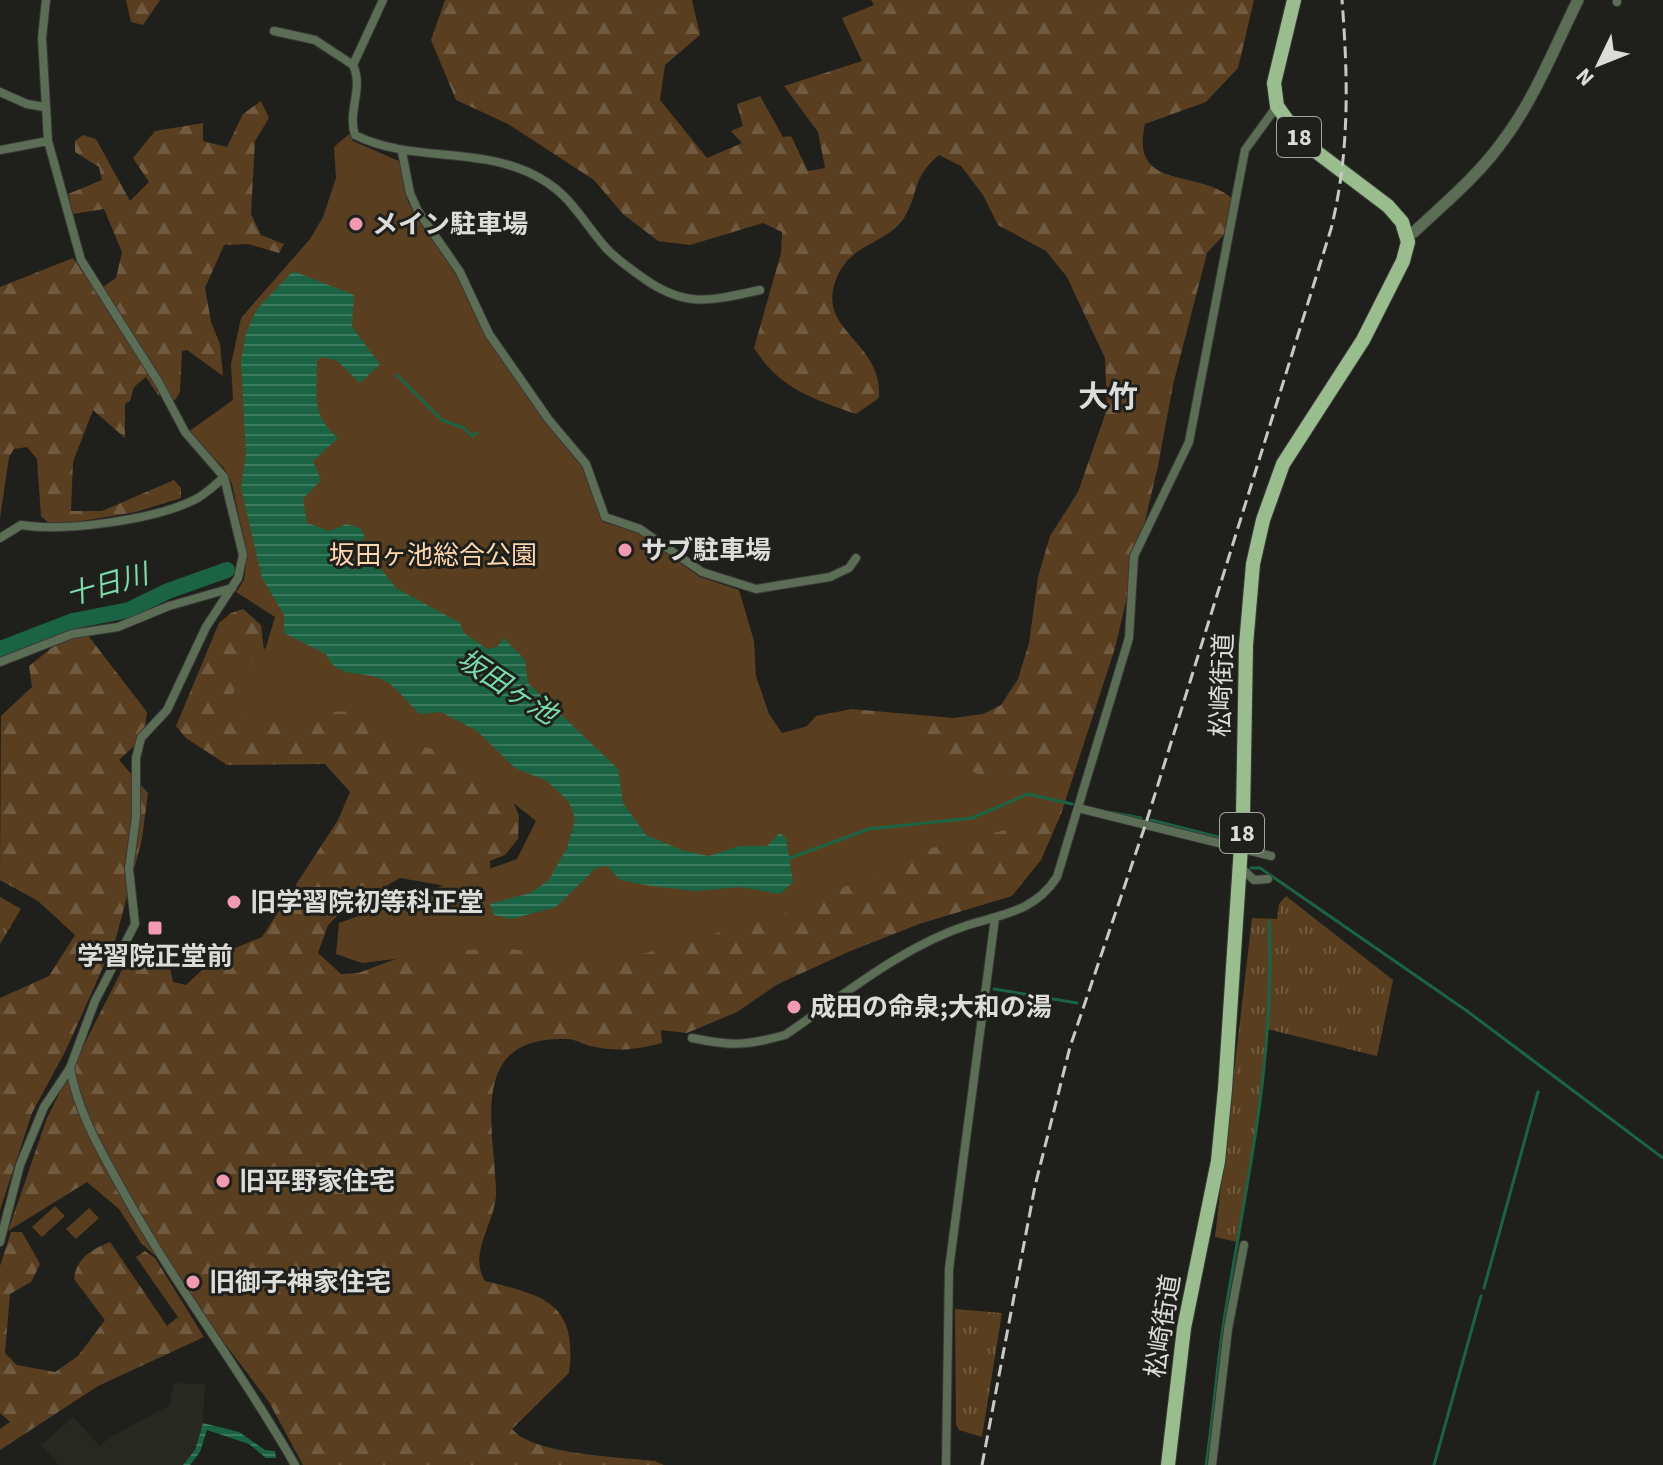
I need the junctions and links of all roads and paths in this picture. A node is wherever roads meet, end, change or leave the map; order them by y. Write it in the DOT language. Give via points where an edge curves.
graph roads {
  1 [pos="46,0"];
  2 [pos="383,0"];
  3 [pos="1294,0"];
  4 [pos="1578,0"];
  5 [pos="274,31"];
  6 [pos="353,65"];
  7 [pos="0,92"];
  8 [pos="1277,106"];
  9 [pos="44,107"];
  10 [pos="48,141"];
  11 [pos="0,150"];
  12 [pos="402,152"];
  13 [pos="1407,235"];
  14 [pos="760,290"];
  15 [pos="224,477"];
  16 [pos="0,538"];
  17 [pos="856,558"];
  18 [pos="232,588"];
  19 [pos="0,662"];
  20 [pos="1078,808"];
  21 [pos="1241,847"];
  22 [pos="1271,856"];
  23 [pos="1240,867"];
  24 [pos="1268,879"];
  25 [pos="995,918"];
  26 [pos="692,1038"];
  27 [pos="70,1068"];
  28 [pos="0,1242"];
  29 [pos="1244,1245"];
  30 [pos="295,1465"];
  31 [pos="946,1465"];
  32 [pos="1168,1465"];
  33 [pos="1212,1465"];
  1 -- 9 [label="street"];
  2 -- 6 [label="street"];
  3 -- 8 [label="main road, 18" via="1274,83"];
  4 -- 13 [label="street" via="1531,97 1504,139 1465,184"];
  5 -- 6 [label="street" via="315,40"];
  6 -- 12 [label="street" via="358,82 351,124 355,135"];
  7 -- 9 [label="street"];
  8 -- 13 [label="main road, 18" via="1302,141 1388,206"];
  8 -- 20 [label="street" via="1245,150 1189,442 1134,556 1129,638"];
  9 -- 10 [label="street"];
  10 -- 11 [label="street"];
  10 -- 15 [label="street" via="81,260 185,432"];
  12 -- 14 [label="street" via="474,156 526,171 561,189 606,248 664,294 709,300"];
  12 -- 17 [label="street" via="418,211 460,272 489,334 586,464 605,517 640,529 702,572 756,589 835,576"];
  13 -- 21 [label="main road, 松崎街道 / 18" via="1407,250 1384,299 1348,367 1283,464 1263,520 1246,645"];
  15 -- 16 [label="street" via="194,500 136,516 49,530 21,525"];
  15 -- 18 [label="street" via="243,555"];
  18 -- 19 [label="street" via="126,624 72,634"];
  18 -- 27 [label="street" via="206,627 167,710 141,738 129,869 135,924 95,1001"];
  20 -- 21 [label="street"];
  20 -- 25 [label="street" via="1065,858 1047,893"];
  21 -- 22 [label="street"];
  21 -- 23 [label="main road, 松崎街道 / 18"];
  23 -- 24 [label="street" via="1254,880"];
  23 -- 32 [label="main road, 松崎街道 / 18" via="1218,1161 1184,1328"];
  25 -- 26 [label="street" via="931,939 785,1035 757,1043 712,1045"];
  25 -- 31 [label="street" via="949,1269"];
  27 -- 28 [label="street" via="44,1107 20,1165"];
  27 -- 30 [label="street" via="93,1136 169,1273"];
  29 -- 33 [label="street"];
}
